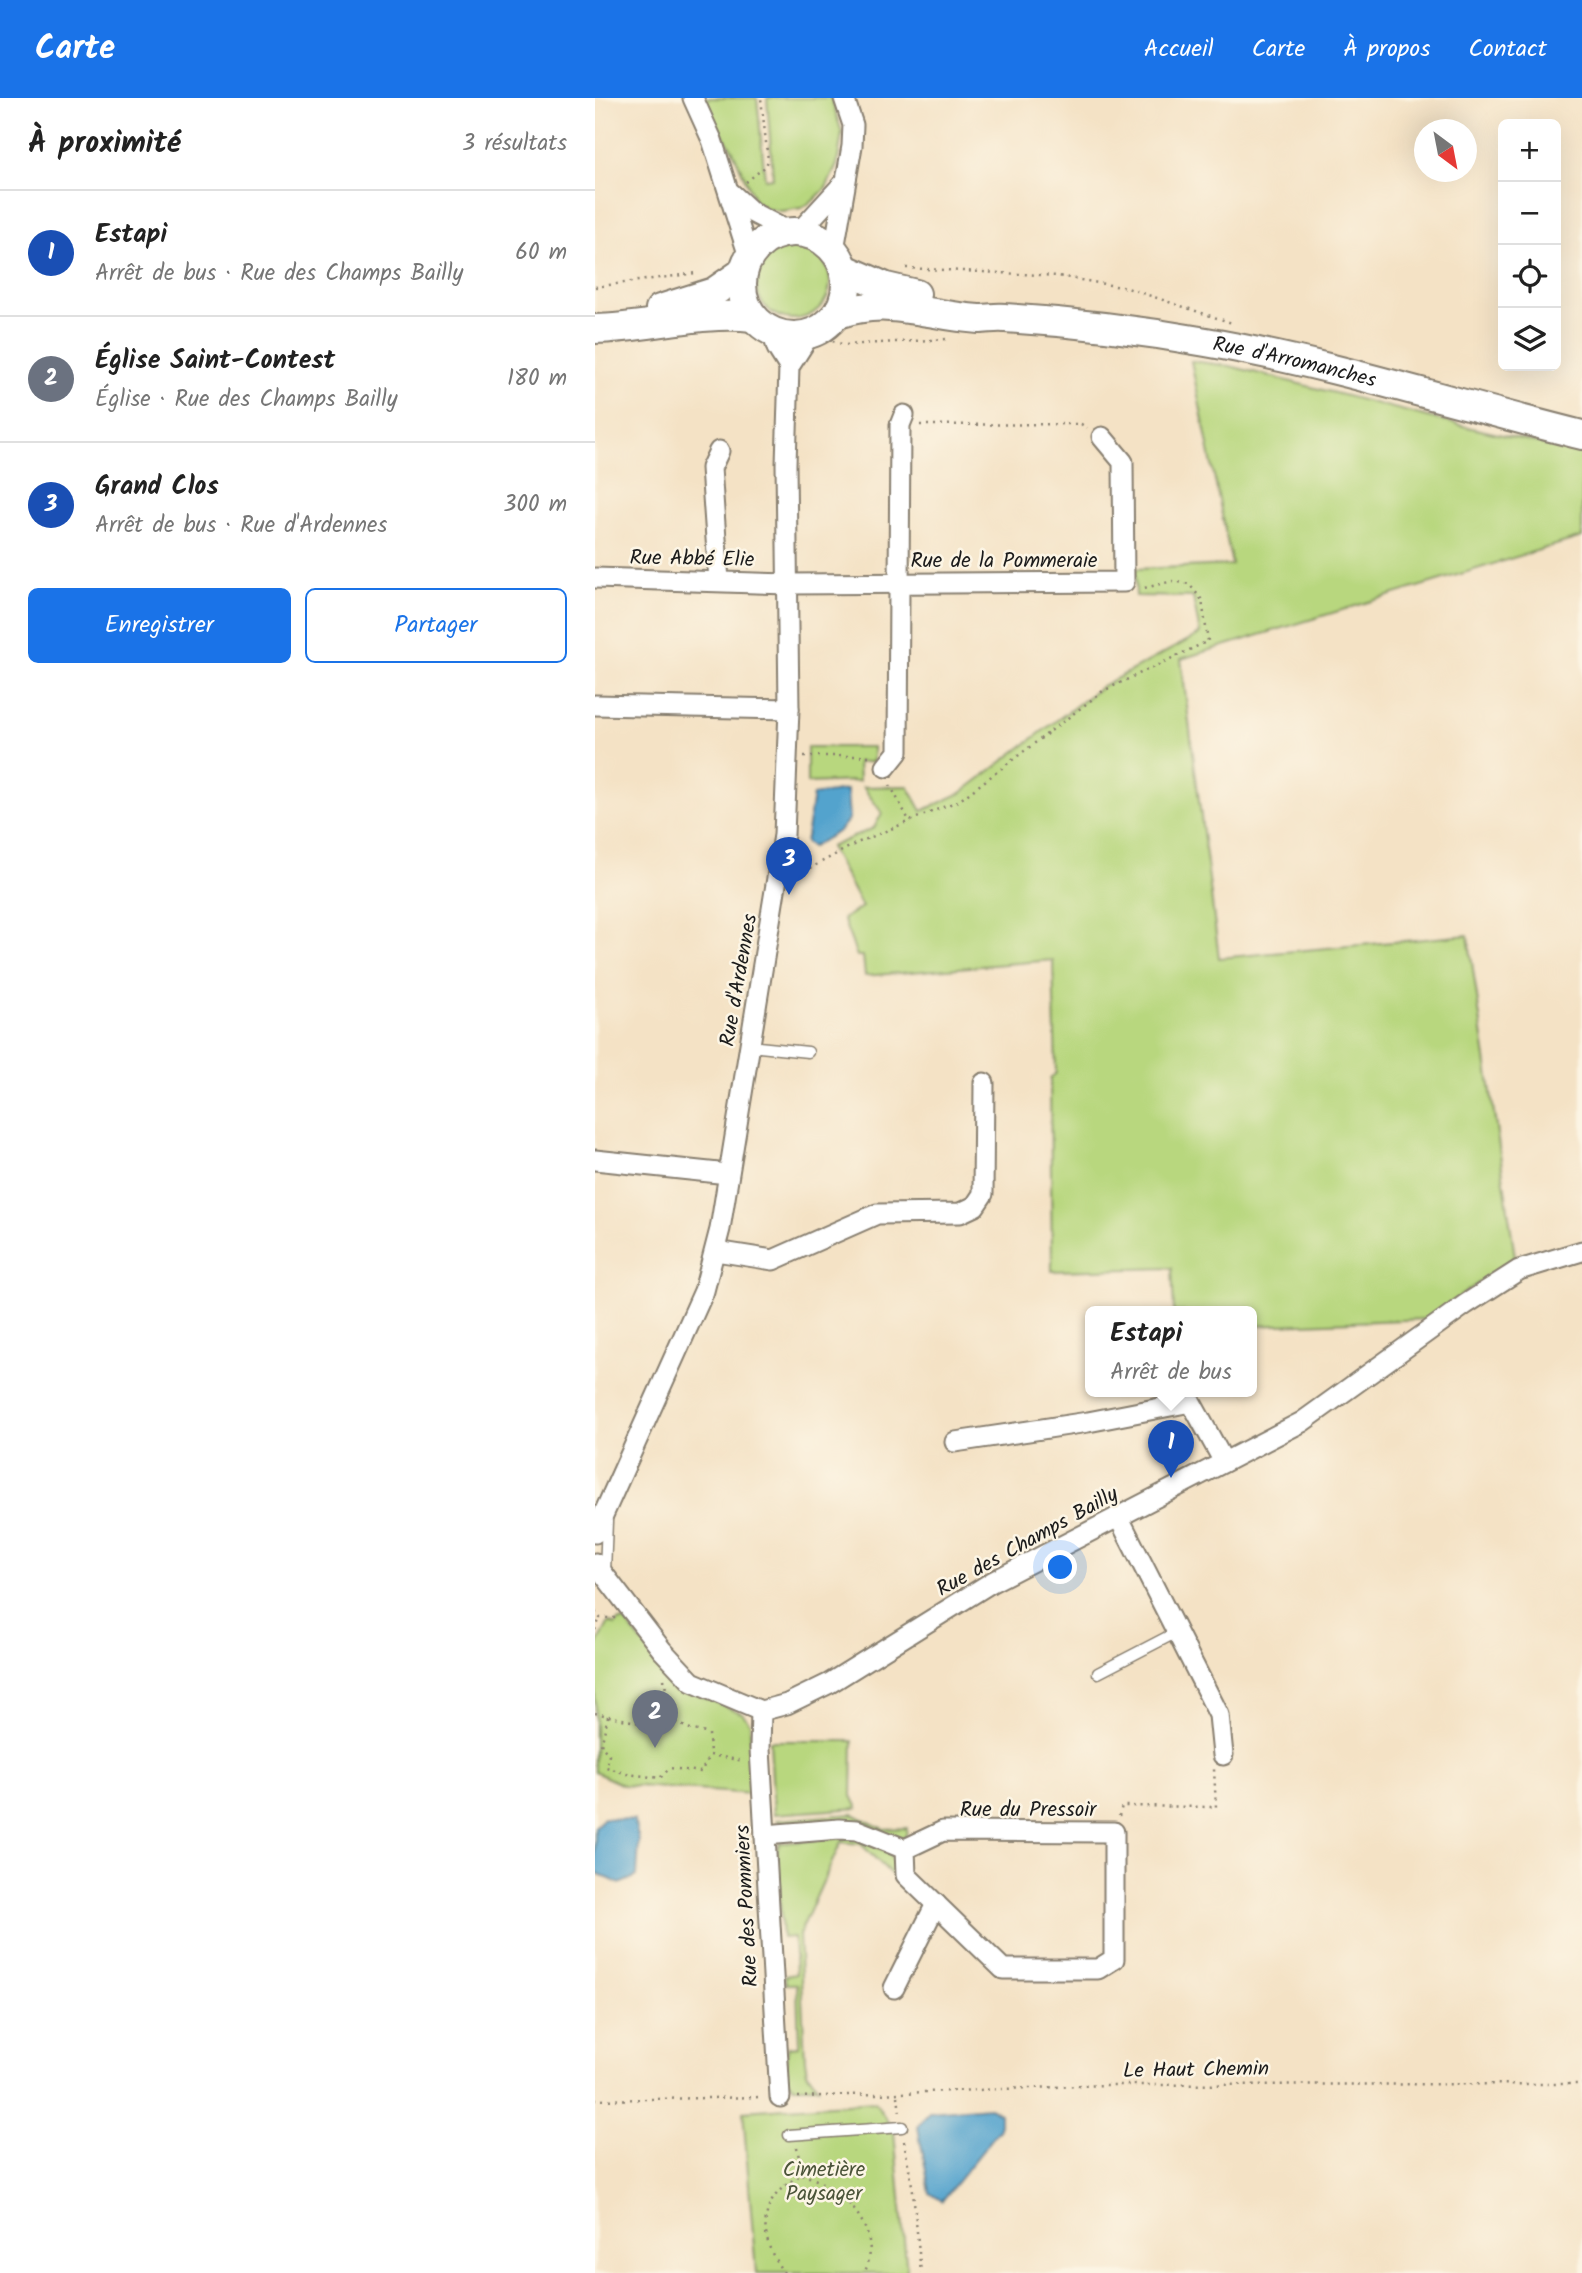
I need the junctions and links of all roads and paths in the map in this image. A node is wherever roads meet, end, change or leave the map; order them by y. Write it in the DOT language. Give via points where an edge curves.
graph roads {
  1 [pos="693,98"];
  2 [pos="761,98"];
  3 [pos="844,98"];
  4 [pos="843,184"];
  5 [pos="731,193"];
  6 [pos="794,232"];
  7 [pos="839,259"];
  8 [pos="746,265"];
  9 [pos="901,268"];
  10 [pos="703,272"];
  11 [pos="595,288"];
  12 [pos="838,314"];
  13 [pos="595,318"];
  14 [pos="1003,318"];
  15 [pos="763,324"];
  16 [pos="1243,327"];
  17 [pos="595,329"];
  18 [pos="813,333"];
  19 [pos="956,338"];
  20 [pos="789,367"];
  21 [pos="904,415"];
  22 [pos="1081,424"];
  23 [pos="923,425"];
  24 [pos="1582,435"];
  25 [pos="1101,437"];
  26 [pos="719,451"];
  27 [pos="595,578"];
  28 [pos="719,581"];
  29 [pos="899,583"];
  30 [pos="787,584"];
  31 [pos="1136,584"];
  32 [pos="595,705"];
  33 [pos="789,709"];
  34 [pos="801,756"];
  35 [pos="880,761"];
  36 [pos="891,789"];
  37 [pos="910,822"];
  38 [pos="778,885"];
  39 [pos="749,1045"];
  40 [pos="808,1052"];
  41 [pos="984,1083"];
  42 [pos="595,1160"];
  43 [pos="728,1174"];
  44 [pos="716,1251"];
  45 [pos="1582,1251"];
  46 [pos="955,1443"];
  47 [pos="1224,1462"];
  48 [pos="607,1508"];
  49 [pos="1118,1516"];
  50 [pos="595,1533"];
  51 [pos="600,1569"];
  52 [pos="595,1612"];
  53 [pos="600,1618"];
  54 [pos="621,1619"];
  55 [pos="595,1630"];
  56 [pos="1177,1632"];
  57 [pos="1098,1673"];
  58 [pos="664,1676"];
  59 [pos="761,1711"];
  60 [pos="595,1713"];
  61 [pos="608,1716"];
  62 [pos="671,1719"];
  63 [pos="673,1724"];
  64 [pos="710,1755"];
  65 [pos="1218,1756"];
  66 [pos="761,1765"];
  67 [pos="1114,1832"];
  68 [pos="765,1835"];
  69 [pos="905,1849"];
  70 [pos="936,1904"];
  71 [pos="894,1988"];
  72 [pos="1582,2084"];
  73 [pos="780,2097"];
  74 [pos="810,2097"];
  75 [pos="595,2100"];
  76 [pos="902,2132"];
  77 [pos="789,2135"];
  78 [pos="802,2175"];
  79 [pos="784,2273"];
  80 [pos="865,2273"];
  81 [pos="921,2273"];
  1 -- 5 [label="street"];
  2 -- 5 [label="path" via="768,160"];
  3 -- 4 [label="street" via="853,125"];
  4 -- 6 [label="street"];
  4 -- 7 [label="street"];
  5 -- 6 [label="street" via="753,213"];
  5 -- 8 [label="street"];
  6 -- 7 [label="main road" via="823,240"];
  6 -- 8 [label="main road" via="766,240"];
  7 -- 12 [label="main road" via="846,292"];
  7 -- 14 [label="main road" via="886,287 983,309"];
  8 -- 13 [label="main road" via="713,292 627,316"];
  8 -- 15 [label="main road" via="744,299"];
  9 -- 16 [label="path" via="1058,276 1116,286"];
  10 -- 11 [label="path"];
  12 -- 14 [label="main road" via="882,304 980,319"];
  12 -- 18 [label="main road"];
  14 -- 24 [label="main road, Rue d'Arromanches" via="1206,342 1290,359"];
  15 -- 17 [label="main road" via="725,315"];
  15 -- 18 [label="main road" via="791,337"];
  15 -- 20 [label="street, Rue d'Ardennes"];
  18 -- 19 [label="path" via="845,345"];
  18 -- 20 [label="street"];
  20 -- 30 [label="street, Rue d'Ardennes"];
  21 -- 29 [label="street, Rue de la Pommeraie" via="900,425"];
  22 -- 23 [label="path"];
  25 -- 29 [label="street, Rue de la Pommeraie" via="1123,463 1123,582"];
  26 -- 28 [label="street" via="711,468"];
  27 -- 28 [label="street, Rue Abbé Elie"];
  28 -- 30 [label="street, Rue Abbé Elie"];
  29 -- 30 [label="street, Rue de la Pommeraie"];
  29 -- 35 [label="street, Rue de la Pommeraie" via="898,752"];
  30 -- 33 [label="street, Rue d'Ardennes"];
  31 -- 37 [label="path" via="1142,589 1173,581 1189,584 1202,600 1208,641 1103,691 975,790"];
  32 -- 33 [label="street"];
  33 -- 38 [label="street, Rue d'Ardennes"];
  34 -- 35 [label="path"];
  36 -- 37 [label="path"];
  37 -- 38 [label="path" via="857,843"];
  38 -- 39 [label="street, Rue d'Ardennes"];
  39 -- 40 [label="lane"];
  39 -- 43 [label="street, Rue d'Ardennes"];
  41 -- 44 [label="street" via="983,1194 975,1206 960,1213 877,1214 773,1260"];
  42 -- 43 [label="street"];
  43 -- 44 [label="street, Rue d'Ardennes"];
  44 -- 48 [label="street, Rue d'Ardennes" via="704,1291"];
  45 -- 47 [label="street, Rue des Champs Bailly" via="1519,1270 1302,1422"];
  46 -- 47 [label="street" via="1191,1402"];
  47 -- 49 [label="street, Rue des Champs Bailly"];
  48 -- 50 [label="street, Rue d'Ardennes"];
  48 -- 51 [label="lane"];
  49 -- 56 [label="street"];
  49 -- 59 [label="street, Rue des Champs Bailly" via="992,1582 830,1684"];
  51 -- 59 [label="street" via="692,1682"];
  52 -- 53 [label="path"];
  53 -- 54 [label="path"];
  53 -- 55 [label="path"];
  56 -- 57 [label="lane"];
  56 -- 65 [label="street" via="1219,1715"];
  58 -- 62 [label="path"];
  59 -- 66 [label="street, Rue des Pommiers"];
  60 -- 61 [label="path"];
  61 -- 62 [label="path" via="640,1723 642,1714"];
  61 -- 64 [label="path" via="601,1746 609,1754 606,1767 660,1778 670,1768 701,1772"];
  62 -- 63 [label="path"];
  62 -- 64 [label="path" via="709,1734"];
  64 -- 66 [label="path"];
  65 -- 67 [label="path" via="1216,1807 1122,1806"];
  66 -- 68 [label="street, Rue des Pommiers"];
  67 -- 69 [label="street, Rue du Pressoir" via="943,1831"];
  67 -- 70 [label="street, Rue du Pressoir" via="1114,1959 1098,1969 1003,1969"];
  68 -- 69 [label="street" via="857,1830"];
  68 -- 73 [label="street, Rue des Pommiers"];
  69 -- 70 [label="street, Rue du Pressoir" via="906,1875"];
  70 -- 71 [label="street"];
  72 -- 74 [label="path, Le Haut Chemin" via="1107,2085"];
  73 -- 75 [label="path"];
  76 -- 77 [label="lane"];
  76 -- 81 [label="path"];
  77 -- 78 [label="path" via="798,2148"];
  78 -- 79 [label="path" via="783,2184 767,2216 767,2244"];
  78 -- 80 [label="path" via="817,2178 853,2210 872,2247"];
}
